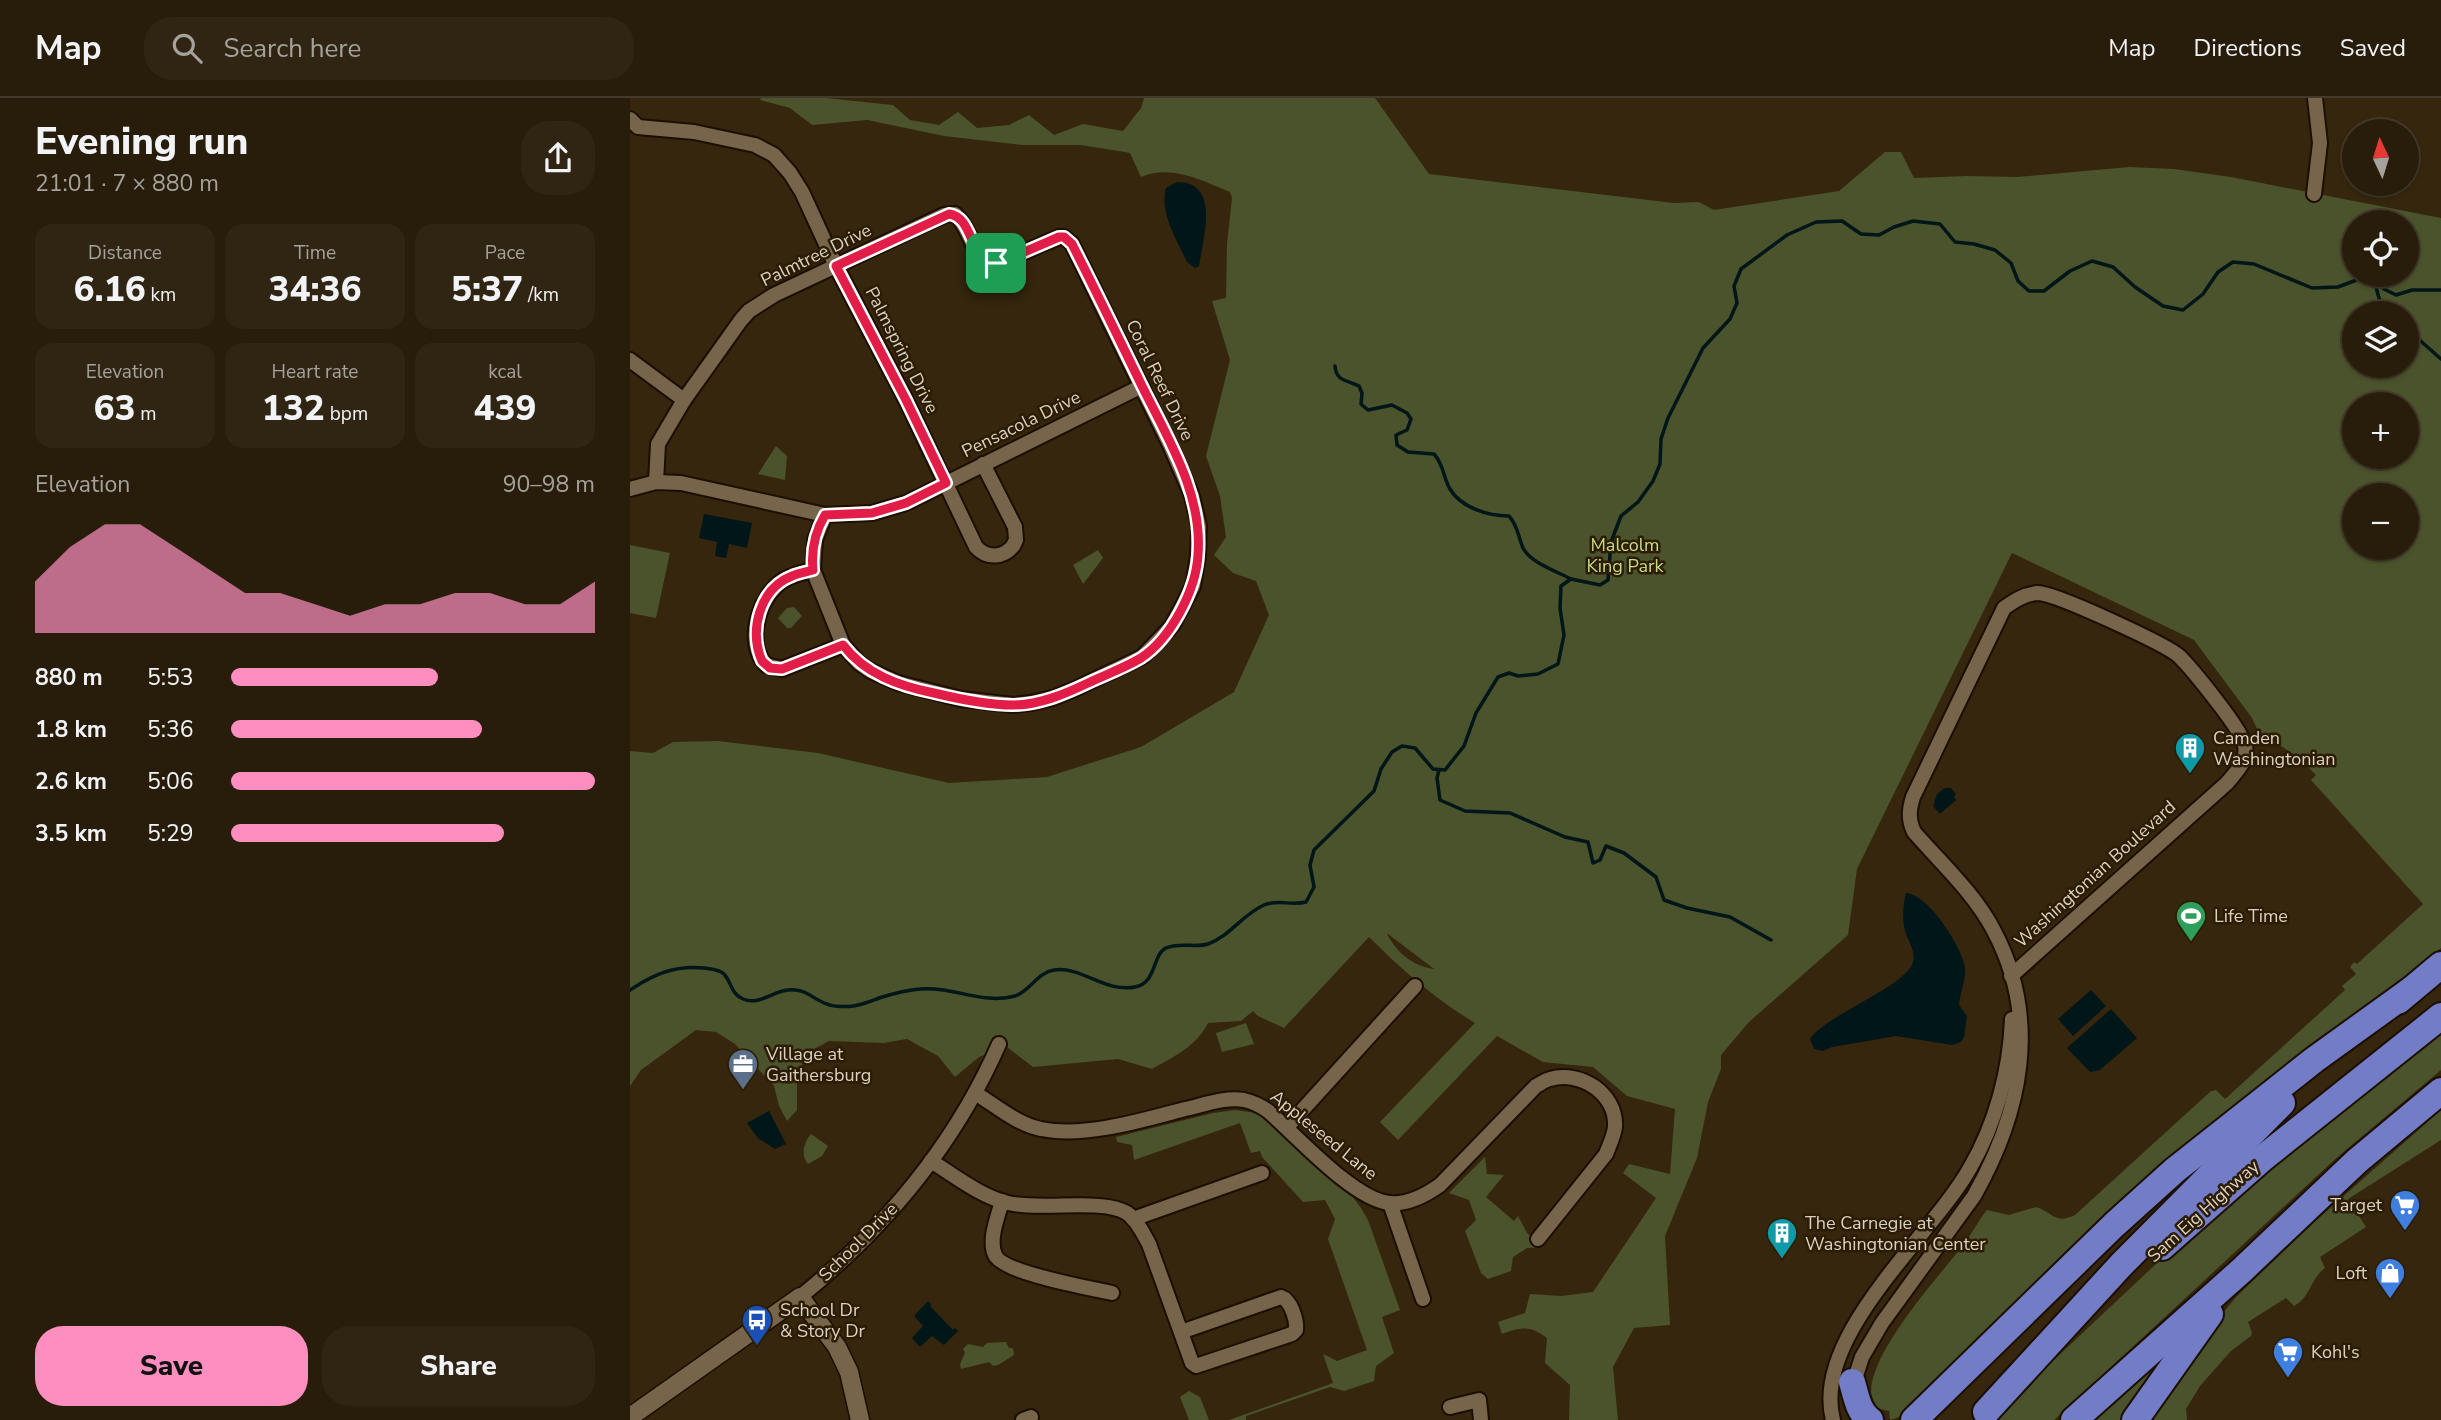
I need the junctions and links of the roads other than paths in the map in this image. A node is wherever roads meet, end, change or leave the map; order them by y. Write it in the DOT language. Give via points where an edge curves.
graph roads {
  1 [pos="2315,98"];
  2 [pos="633,128"];
  3 [pos="2314,194"];
  4 [pos="1064,237"];
  5 [pos="836,266"];
  6 [pos="630,360"];
  7 [pos="1142,386"];
  8 [pos="684,400"];
  9 [pos="983,464"];
  10 [pos="656,482"];
  11 [pos="946,483"];
  12 [pos="630,489"];
  13 [pos="825,515"];
  14 [pos="813,570"];
  15 [pos="843,645"];
  16 [pos="2441,965"];
  17 [pos="2011,976"];
  18 [pos="1415,986"];
  19 [pos="2412,989"];
  20 [pos="2016,997"];
  21 [pos="2441,1016"];
  22 [pos="999,1044"];
  23 [pos="2441,1091"];
  24 [pos="975,1093"];
  25 [pos="1287,1127"];
  26 [pos="931,1161"];
  27 [pos="1262,1173"];
  28 [pos="1002,1201"];
  29 [pos="1390,1203"];
  30 [pos="1133,1219"];
  31 [pos="1538,1239"];
  32 [pos="2242,1270"];
  33 [pos="1112,1293"];
  34 [pos="800,1297"];
  35 [pos="1423,1299"];
  36 [pos="1863,1310"];
  37 [pos="1882,1323"];
  38 [pos="1181,1332"];
  39 [pos="1852,1382"];
  40 [pos="1450,1406"];
  41 [pos="1982,1416"];
  42 [pos="630,1417"];
  43 [pos="1913,1418"];
  44 [pos="860,1420"];
  45 [pos="1481,1420"];
  46 [pos="1833,1420"];
  47 [pos="1855,1420"];
  48 [pos="1870,1420"];
  49 [pos="2074,1420"];
  50 [pos="2135,1420"];
  1 -- 3 [label="street" via="2320,143"];
  2 -- 5 [label="street, Palmspring Drive" via="705,134 755,145 774,155 802,192"];
  4 -- 5 [label="street, Palmtree Drive" via="990,263 976,252 962,222 949,214"];
  4 -- 7 [label="street, Coral Reef Drive" via="1072,244"];
  5 -- 8 [label="street, Palmtree Drive" via="749,311"];
  5 -- 11 [label="street, Palmspring Drive"];
  6 -- 8 [label="street"];
  7 -- 9 [label="street, Pensacola Drive"];
  7 -- 15 [label="street, Coral Reef Drive" via="1192,496 1199,526 1193,586 1172,626 1142,657 1053,698 1013,705 961,699 898,683 869,670"];
  8 -- 10 [label="street, Palmtree Drive" via="658,444"];
  9 -- 11 [label="street, Pensacola Drive"];
  9 -- 11 [label="street, Palmspring Drive" via="1015,527 1016,541 1009,551 993,556 981,552"];
  10 -- 12 [label="street, Pensacola Drive"];
  10 -- 13 [label="street, Pensacola Drive" via="681,483"];
  11 -- 13 [label="street, Pensacola Drive" via="906,503 872,513"];
  13 -- 14 [label="street, Coral Reef Drive" via="815,540"];
  14 -- 15 [label="street, Coral Reef Drive"];
  14 -- 15 [label="street" via="783,580 766,597 756,634 759,654 766,665 782,669"];
  16 -- 19 [label="highway"];
  17 -- 17 [label="street, Washingtonian Boulevard" via="1995,932 1914,832 1909,810 2004,608 2025,596 2048,594 2178,656 2241,733 2246,750 2227,783"];
  17 -- 20 [label="street, Washingtonian Boulevard"];
  18 -- 25 [label="street"];
  19 -- 41 [label="highway" via="2240,1143"];
  19 -- 43 [label="highway" via="2304,1067 2166,1177"];
  20 -- 36 [label="street, Washingtonian Boulevard" via="2007,1066 1973,1161"];
  20 -- 37 [label="street, Washingtonian Boulevard" via="2020,1066 2003,1137 1974,1196"];
  21 -- 41 [label="highway, Sam Eig Highway" via="2263,1158"];
  22 -- 24 [label="street, School Drive"];
  23 -- 32 [label="highway" via="2357,1161"];
  24 -- 25 [label="street, Appleseed Lane" via="1042,1130 1112,1127 1220,1100 1258,1104"];
  24 -- 26 [label="street, School Drive"];
  25 -- 29 [label="street, Appleseed Lane" via="1360,1192"];
  26 -- 28 [label="street"];
  26 -- 34 [label="street, School Drive" via="882,1222"];
  27 -- 30 [label="street"];
  28 -- 30 [label="street" via="1039,1207 1104,1206 1126,1212"];
  28 -- 33 [label="street" via="993,1245 1000,1262 1021,1272"];
  29 -- 31 [label="street" via="1426,1195 1440,1185 1536,1086 1566,1077 1583,1081 1596,1087 1609,1105 1615,1127 1612,1140 1606,1154"];
  29 -- 35 [label="street"];
  30 -- 38 [label="street" via="1149,1244"];
  32 -- 49 [label="highway"];
  32 -- 50 [label="highway"];
  34 -- 42 [label="street, School Drive"];
  34 -- 44 [label="street" via="837,1347 849,1372"];
  36 -- 37 [label="street"];
  36 -- 46 [label="street, Washingtonian Boulevard" via="1832,1382"];
  37 -- 39 [label="street, Washingtonian Boulevard"];
  38 -- 38 [label="street" via="1192,1363 1199,1367 1292,1334 1297,1325 1289,1302 1282,1297"];
  39 -- 47 [label="street, Washingtonian Boulevard"];
  39 -- 48 [label="highway" via="1858,1404"];
  40 -- 45 [label="street" via="1479,1400"];
}
